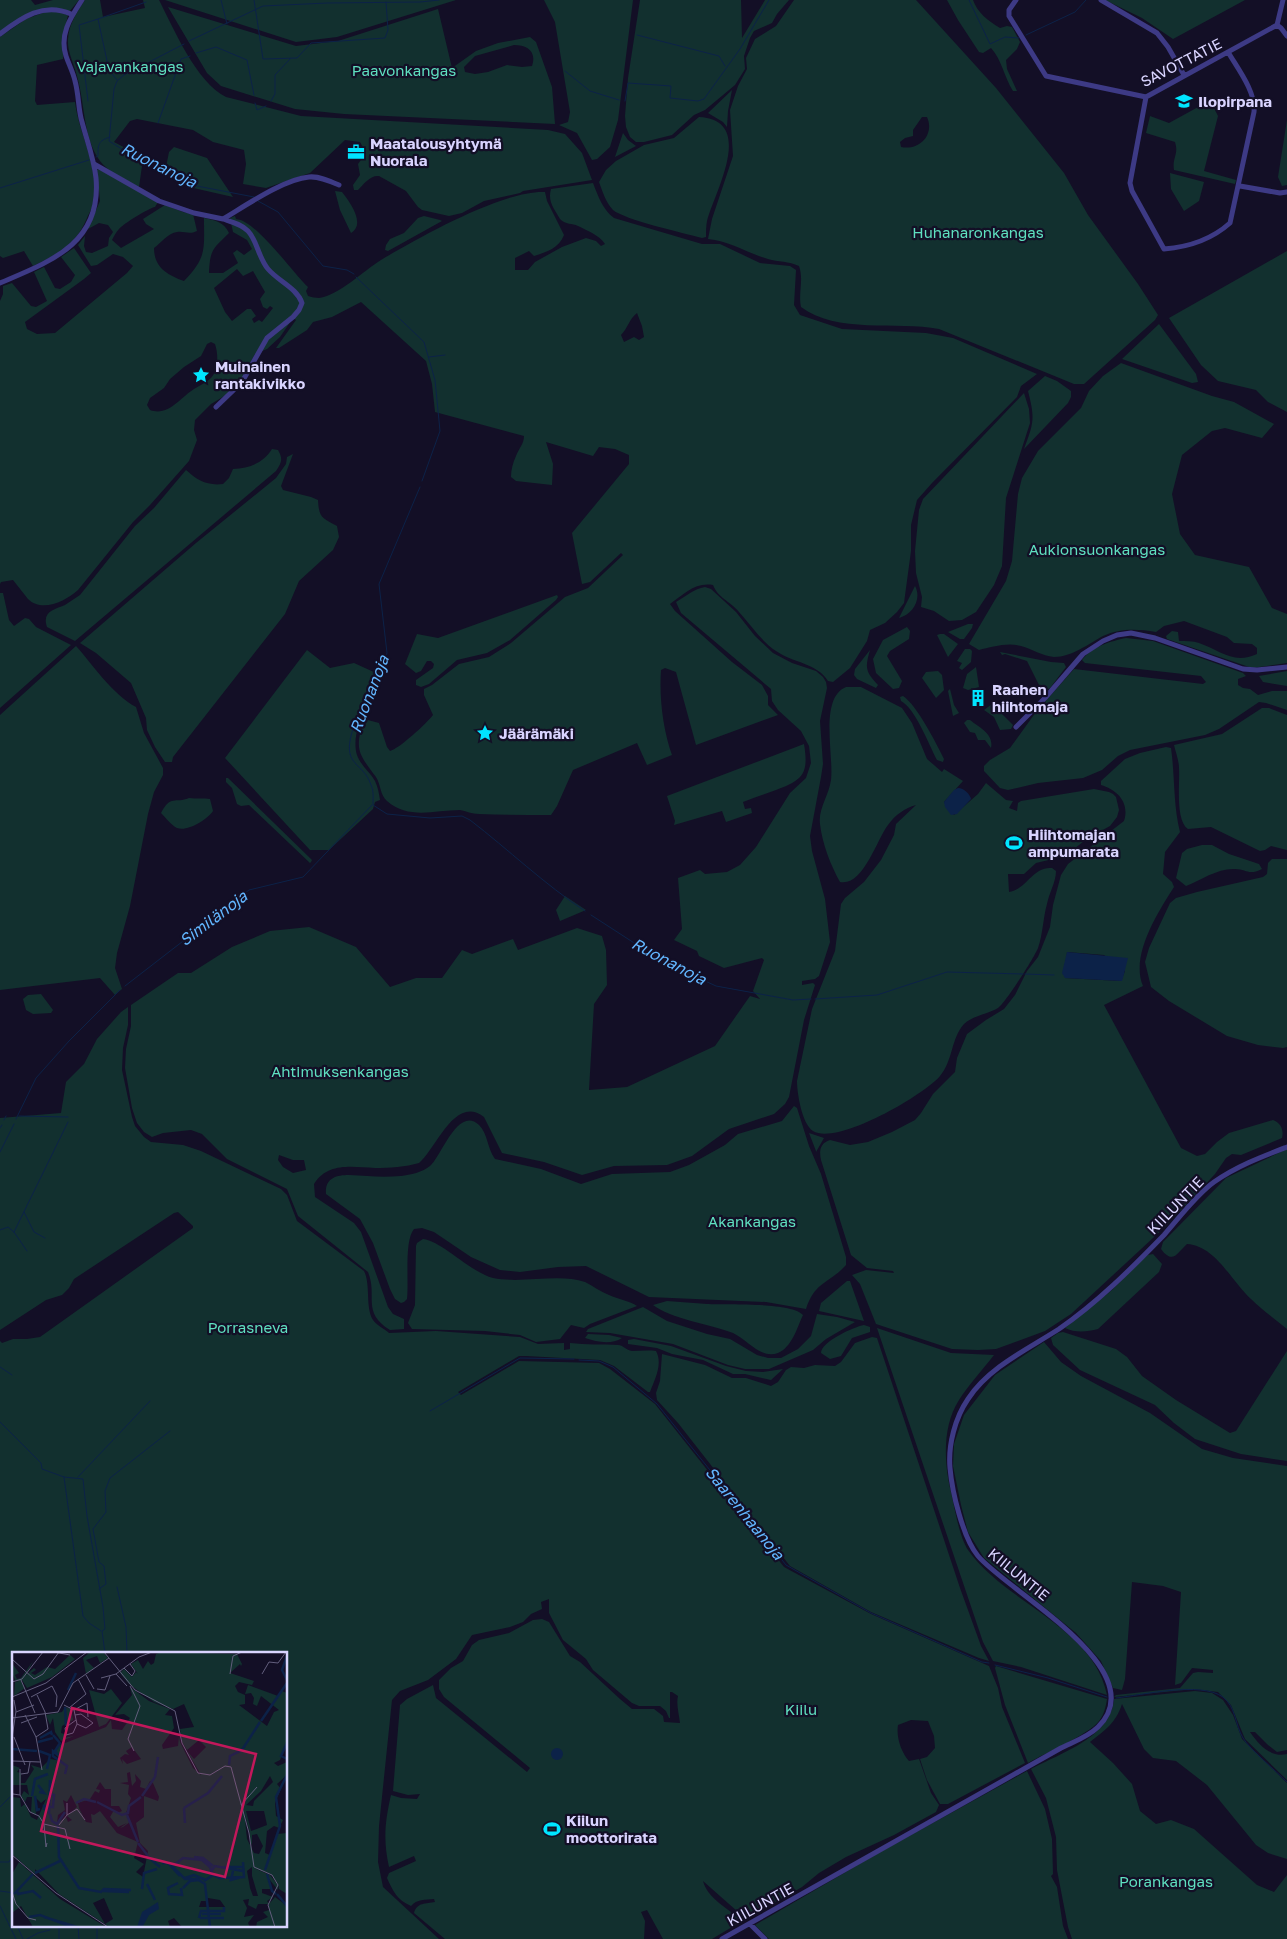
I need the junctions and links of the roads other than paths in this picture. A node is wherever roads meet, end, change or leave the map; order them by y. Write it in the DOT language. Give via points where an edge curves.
graph roads {
  1 [pos="82,0"];
  2 [pos="1016,0"];
  3 [pos="1101,0"];
  4 [pos="1283,0"];
  5 [pos="71,14"];
  6 [pos="1277,25"];
  7 [pos="0,34"];
  8 [pos="1287,36"];
  9 [pos="1228,52"];
  10 [pos="1184,75"];
  11 [pos="1146,97"];
  12 [pos="94,164"];
  13 [pos="339,185"];
  14 [pos="1240,186"];
  15 [pos="1287,192"];
  16 [pos="223,219"];
  17 [pos="0,284"];
  18 [pos="216,407"];
  19 [pos="1287,667"];
  20 [pos="1016,727"];
  21 [pos="1287,1147"];
  22 [pos="750,1924"];
  23 [pos="722,1939"];
  24 [pos="765,1939"];
  1 -- 5 [label="street"];
  2 -- 11 [label="street, SAVOTTATIE" via="1009,16 1046,76"];
  3 -- 10 [label="street" via="1157,33"];
  4 -- 6 [label="street"];
  5 -- 7 [label="street" via="58,9 42,10 26,16"];
  5 -- 12 [label="street" via="64,49"];
  6 -- 8 [label="street"];
  6 -- 9 [label="street, SAVOTTATIE"];
  9 -- 10 [label="street, SAVOTTATIE"];
  9 -- 14 [label="street" via="1255,106"];
  10 -- 11 [label="street, SAVOTTATIE"];
  11 -- 14 [label="street" via="1130,183 1164,250 1196,244 1230,223"];
  12 -- 16 [label="street" via="159,200 194,213"];
  12 -- 17 [label="street" via="95,201 85,229 76,242 60,255"];
  13 -- 16 [label="street" via="315,177 302,178 263,195"];
  14 -- 15 [label="street"];
  16 -- 18 [label="street" via="250,233 268,270 302,303 292,317 271,334 242,382"];
  19 -- 20 [label="street" via="1243,669 1155,638 1131,633 1117,635 1083,654"];
  21 -- 22 [label="street, KIILUNTIE" via="1247,1163 1211,1185 1109,1288 979,1386 960,1414 949,1455 951,1476 969,1543 986,1564 1059,1622 1098,1664 1111,1695 1100,1726"];
  22 -- 23 [label="street, KIILUNTIE"];
  22 -- 24 [label="street"];
}
